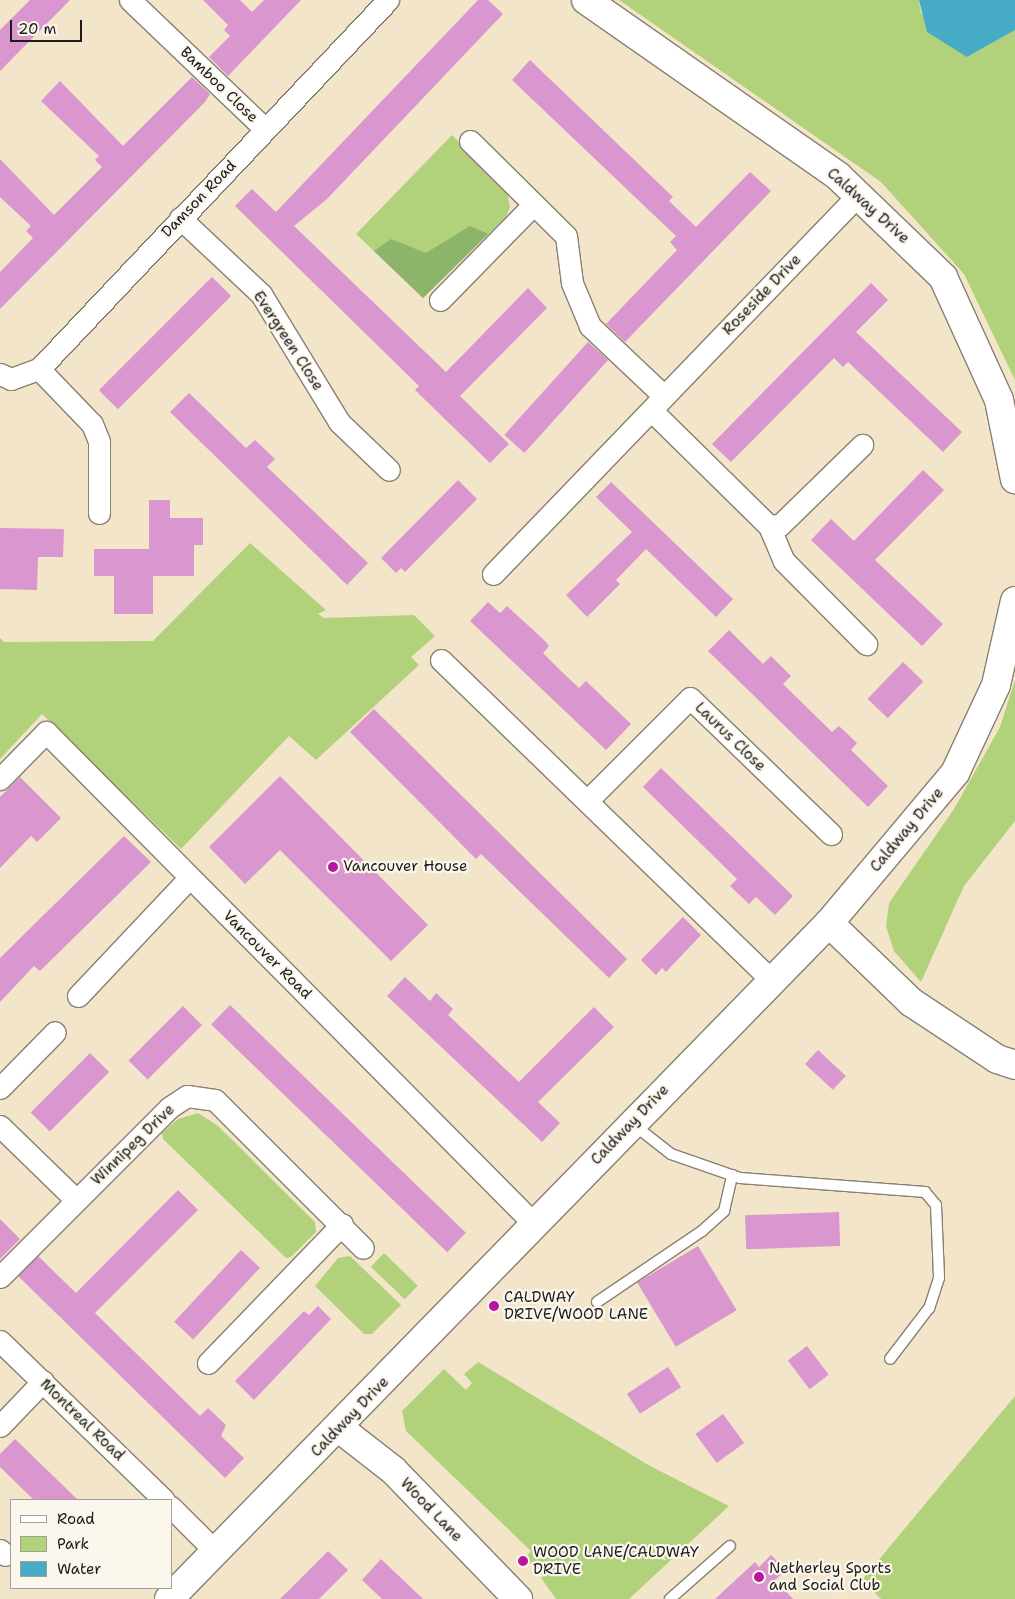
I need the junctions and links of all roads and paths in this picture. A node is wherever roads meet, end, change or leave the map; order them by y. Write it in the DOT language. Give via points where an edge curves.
graph roads {
  1 [pos="130,0"];
  2 [pos="388,0"];
  3 [pos="586,0"];
  4 [pos="265,129"];
  5 [pos="470,141"];
  6 [pos="859,194"];
  7 [pos="533,205"];
  8 [pos="180,218"];
  9 [pos="440,300"];
  10 [pos="38,369"];
  11 [pos="0,374"];
  12 [pos="658,403"];
  13 [pos="862,445"];
  14 [pos="389,470"];
  15 [pos="1015,479"];
  16 [pos="99,513"];
  17 [pos="769,526"];
  18 [pos="493,574"];
  19 [pos="1015,601"];
  20 [pos="866,644"];
  21 [pos="442,660"];
  22 [pos="0,778"];
  23 [pos="588,800"];
  24 [pos="831,834"];
  25 [pos="190,877"];
  26 [pos="829,923"];
  27 [pos="772,981"];
  28 [pos="78,996"];
  29 [pos="55,1032"];
  30 [pos="1015,1065"];
  31 [pos="0,1088"];
  32 [pos="631,1123"];
  33 [pos="0,1126"];
  34 [pos="732,1175"];
  35 [pos="76,1200"];
  36 [pos="342,1224"];
  37 [pos="534,1224"];
  38 [pos="363,1248"];
  39 [pos="0,1278"];
  40 [pos="597,1302"];
  41 [pos="0,1341"];
  42 [pos="890,1359"];
  43 [pos="208,1363"];
  44 [pos="43,1381"];
  45 [pos="0,1426"];
  46 [pos="339,1428"];
  47 [pos="163,1499"];
  48 [pos="172,1508"];
  49 [pos="730,1546"];
  50 [pos="215,1551"];
  51 [pos="168,1599"];
  52 [pos="518,1599"];
  53 [pos="670,1599"];
  1 -- 4 [label="street, Bamboo Close"];
  2 -- 4 [label="street, Damson Road"];
  3 -- 6 [label="street, Caldway Drive"];
  4 -- 8 [label="street, Damson Road"];
  5 -- 7 [label="street"];
  6 -- 12 [label="street, Roseside Drive"];
  6 -- 15 [label="street, Caldway Drive" via="943,277 1000,400"];
  7 -- 9 [label="street"];
  7 -- 12 [label="street" via="566,236 572,283 590,326"];
  8 -- 10 [label="street, Damson Road"];
  8 -- 14 [label="street, Evergreen Close" via="261,294 339,422"];
  10 -- 11 [label="street, Damson Road" via="11,379"];
  10 -- 16 [label="street" via="92,424 99,441"];
  12 -- 17 [label="street"];
  12 -- 18 [label="street, Roseside Drive"];
  13 -- 17 [label="street" via="780,524"];
  17 -- 20 [label="street" via="784,561"];
  19 -- 26 [label="street, Caldway Drive" via="996,685 955,773"];
  21 -- 23 [label="street"];
  22 -- 25 [label="street, Vancouver Road" via="46,732"];
  23 -- 24 [label="street, Laurus Close" via="690,698"];
  23 -- 27 [label="street"];
  25 -- 28 [label="street"];
  25 -- 37 [label="street, Vancouver Road"];
  26 -- 27 [label="street, Caldway Drive"];
  26 -- 30 [label="street" via="910,1002 997,1059"];
  27 -- 32 [label="street, Caldway Drive"];
  29 -- 31 [label="street"];
  32 -- 34 [label="lane" via="671,1154"];
  32 -- 37 [label="street, Caldway Drive"];
  33 -- 35 [label="street"];
  34 -- 40 [label="lane" via="724,1211 702,1231"];
  34 -- 42 [label="lane" via="807,1186 925,1192 936,1205 939,1278 929,1308"];
  35 -- 36 [label="street, Winnipeg Drive" via="170,1107 187,1096 215,1100"];
  35 -- 39 [label="street, Winnipeg Drive"];
  36 -- 38 [label="street, Winnipeg Drive"];
  36 -- 43 [label="street"];
  37 -- 46 [label="street, Caldway Drive"];
  41 -- 44 [label="street, Montreal Road"];
  44 -- 45 [label="street"];
  44 -- 47 [label="street, Montreal Road"];
  46 -- 50 [label="street, Caldway Drive"];
  46 -- 52 [label="street, Wood Lane" via="393,1470"];
  48 -- 50 [label="street"];
  49 -- 53 [label="lane"];
  50 -- 51 [label="street, Caldway Drive"];
}
